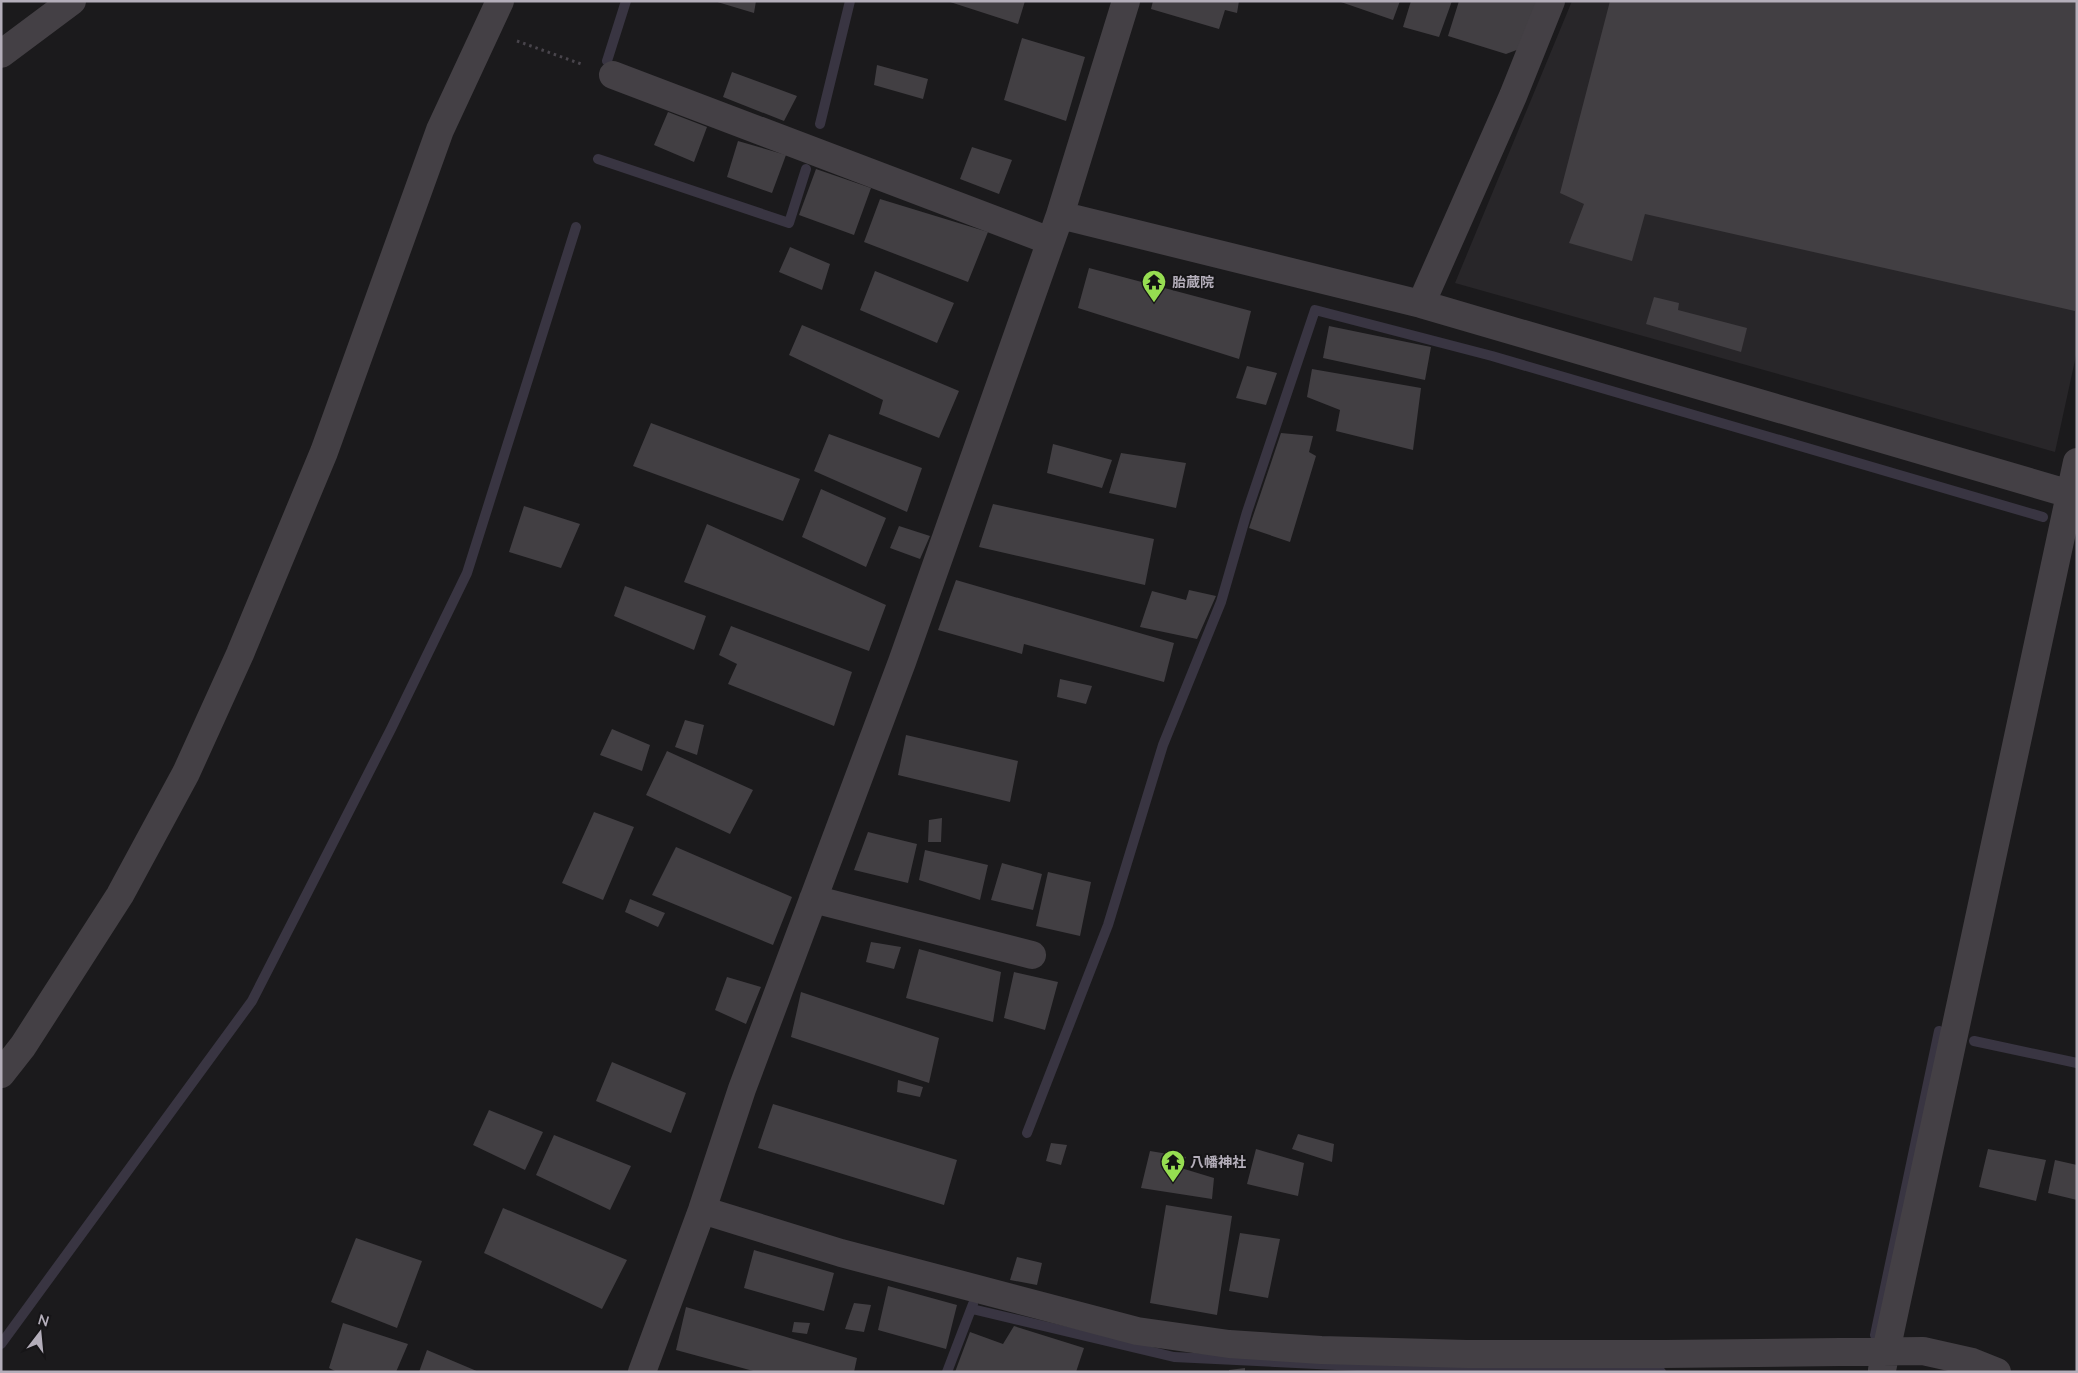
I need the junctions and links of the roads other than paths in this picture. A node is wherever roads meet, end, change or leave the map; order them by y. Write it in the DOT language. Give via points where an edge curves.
graph roads {
  1 [pos="72,1"];
  2 [pos="500,1"];
  3 [pos="1126,1"];
  4 [pos="1551,1"];
  5 [pos="1,54"];
  6 [pos="613,75"];
  7 [pos="1060,215"];
  8 [pos="1050,241"];
  9 [pos="1421,304"];
  10 [pos="2077,462"];
  11 [pos="2073,495"];
  12 [pos="813,899"];
  13 [pos="1032,955"];
  14 [pos="1,1074"];
  15 [pos="702,1210"];
  16 [pos="1883,1362"];
  17 [pos="642,1372"];
  18 [pos="1997,1372"];
  1 -- 5 [label="street"];
  2 -- 14 [label="street" via="440,130 324,452 240,654 186,773 120,895 23,1046"];
  3 -- 7 [label="street"];
  4 -- 9 [label="street" via="1513,96"];
  6 -- 8 [label="street"];
  7 -- 8 [label="street"];
  7 -- 9 [label="street"];
  8 -- 12 [label="street" via="902,662"];
  9 -- 11 [label="street"];
  10 -- 11 [label="street"];
  11 -- 16 [label="street"];
  12 -- 13 [label="street"];
  12 -- 15 [label="street" via="742,1089"];
  15 -- 16 [label="street" via="841,1253 1137,1331 1229,1344 1321,1350"];
  15 -- 17 [label="street"];
  16 -- 18 [label="street" via="1923,1351 1972,1362"];
}
